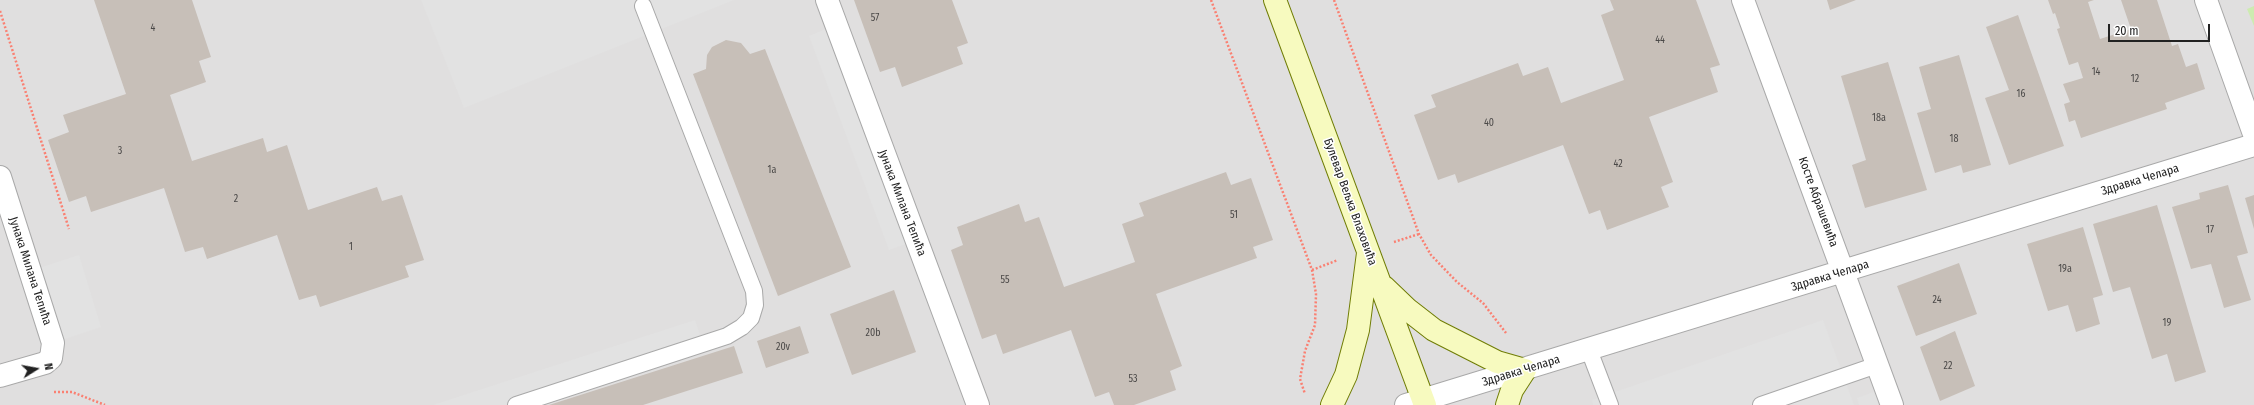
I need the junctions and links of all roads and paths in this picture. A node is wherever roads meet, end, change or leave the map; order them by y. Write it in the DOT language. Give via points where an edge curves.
graph roads {
  1 [pos="827,0"];
  2 [pos="1211,0"];
  3 [pos="1275,0"];
  4 [pos="1334,0"];
  5 [pos="1743,0"];
  6 [pos="2206,0"];
  7 [pos="643,6"];
  8 [pos="0,11"];
  9 [pos="2254,134"];
  10 [pos="2254,145"];
  11 [pos="0,177"];
  12 [pos="69,229"];
  13 [pos="1368,250"];
  14 [pos="1843,272"];
  15 [pos="1380,283"];
  16 [pos="1589,350"];
  17 [pos="1877,365"];
  18 [pos="1525,370"];
  19 [pos="0,376"];
  20 [pos="1306,398"];
  21 [pos="1418,403"];
  22 [pos="516,405"];
  23 [pos="978,405"];
  24 [pos="1332,405"];
  25 [pos="1507,405"];
  26 [pos="1610,405"];
  27 [pos="1761,405"];
  28 [pos="1892,405"];
  1 -- 23 [label="street, Јунака Милана Тепића"];
  2 -- 20 [label="path" via="1312,270 1316,294 1315,325 1305,352 1300,379"];
  3 -- 13 [label="main road, Булевар Вељка Влаховића"];
  4 -- 18 [label="path" via="1419,234 1431,255 1457,282 1483,303 1503,328"];
  5 -- 14 [label="street, Косте Абрашевића"];
  6 -- 9 [label="street"];
  7 -- 22 [label="lane" via="754,291 755,305 751,318 727,336"];
  8 -- 12 [label="path"];
  10 -- 14 [label="street, Здравка Челара"];
  11 -- 19 [label="street, Јунака Милана Тепића" via="53,343 51,358 45,363"];
  13 -- 15 [label="main road, Булевар Вељка Влаховића"];
  13 -- 24 [label="main road" via="1358,330 1346,375"];
  14 -- 16 [label="street, Здравка Челара"];
  14 -- 17 [label="street, Косте Абрашевића"];
  15 -- 18 [label="main road" via="1434,330 1497,362"];
  15 -- 21 [label="main road, Булевар Вељка Влаховића"];
  16 -- 18 [label="street, Здравка Челара"];
  16 -- 26 [label="lane"];
  17 -- 27 [label="lane"];
  17 -- 28 [label="street, Косте Абрашевића"];
  18 -- 21 [label="street, Здравка Челара"];
  18 -- 25 [label="main road" via="1512,390"];
}
